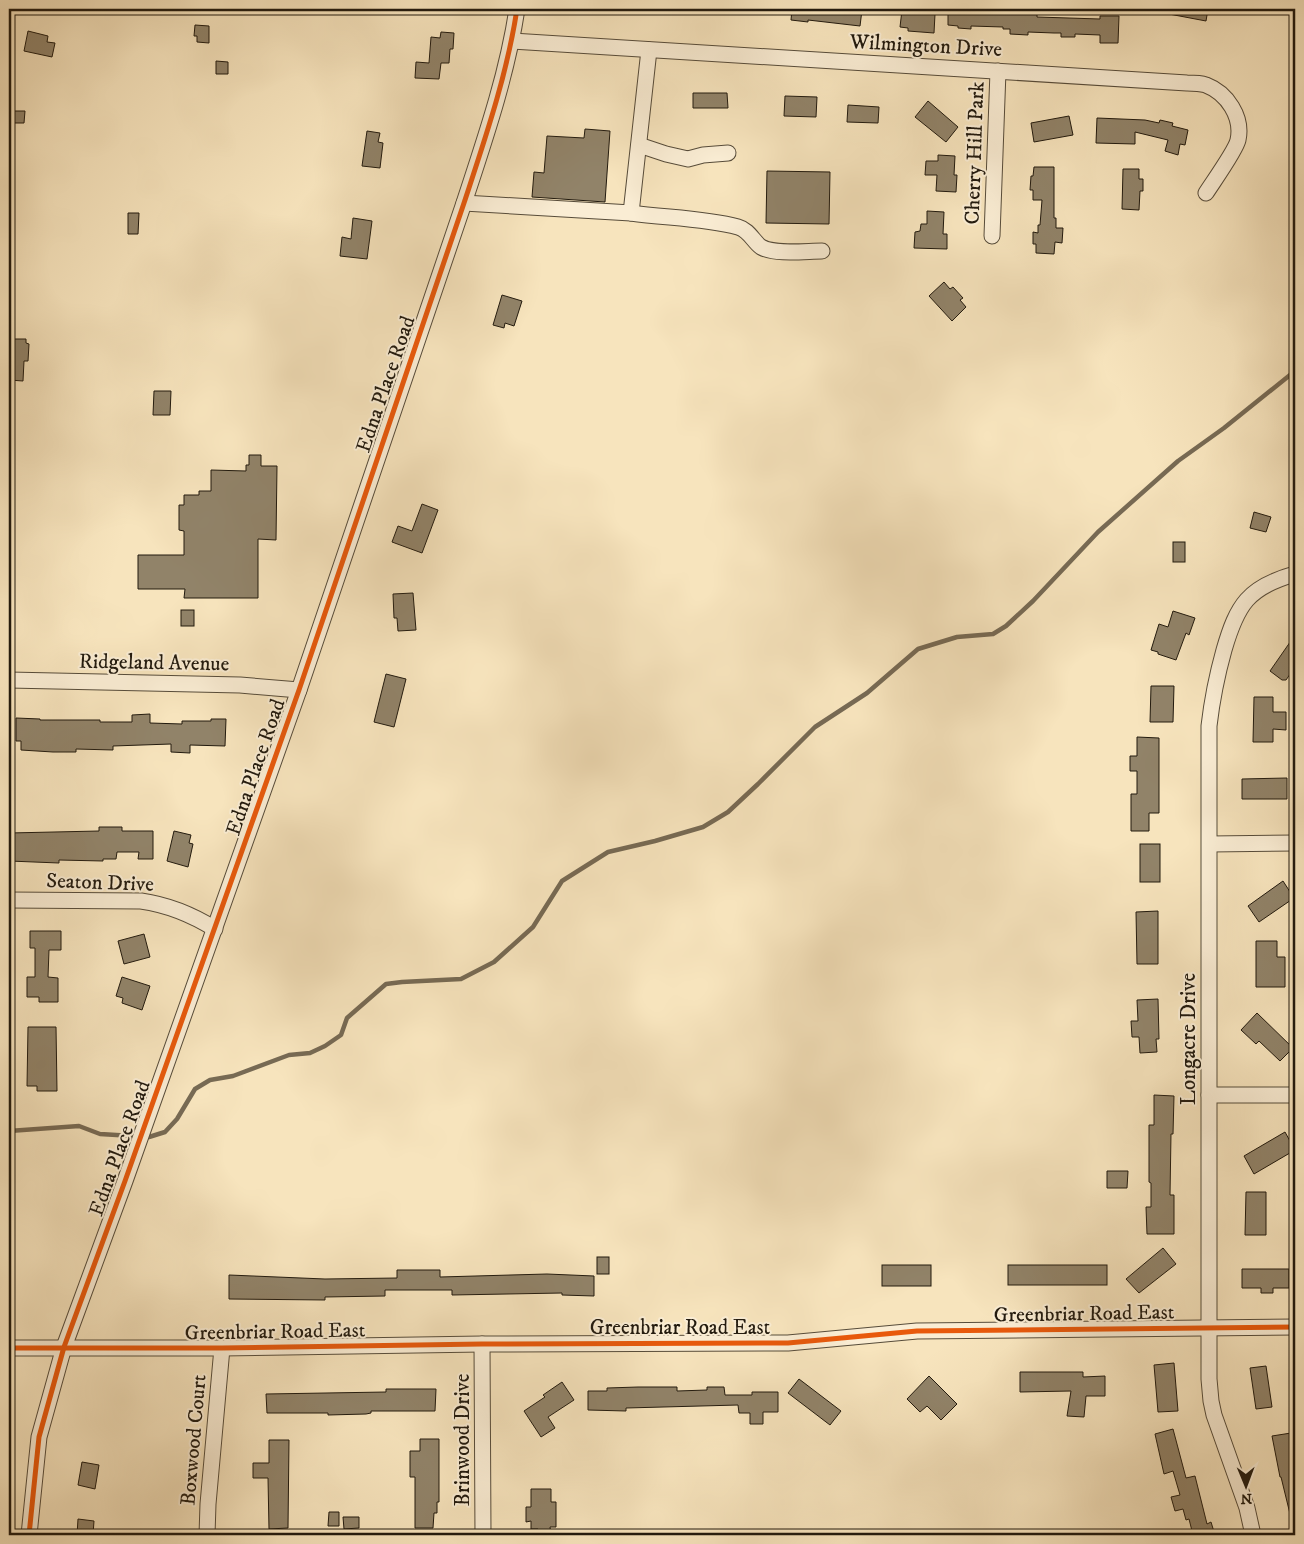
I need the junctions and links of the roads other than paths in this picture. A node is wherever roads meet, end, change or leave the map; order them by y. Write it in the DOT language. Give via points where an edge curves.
graph roads {
  1 [pos="517,9"];
  2 [pos="512,41"];
  3 [pos="649,50"];
  4 [pos="998,71"];
  5 [pos="639,145"];
  6 [pos="728,153"];
  7 [pos="1206,193"];
  8 [pos="464,203"];
  9 [pos="632,213"];
  10 [pos="992,236"];
  11 [pos="822,250"];
  12 [pos="1295,574"];
  13 [pos="9,680"];
  14 [pos="299,690"];
  15 [pos="1210,844"];
  16 [pos="1295,844"];
  17 [pos="9,900"];
  18 [pos="215,929"];
  19 [pos="1209,1095"];
  20 [pos="1295,1095"];
  21 [pos="1208,1327"];
  22 [pos="1295,1328"];
  23 [pos="482,1344"];
  24 [pos="64,1347"];
  25 [pos="9,1348"];
  26 [pos="222,1348"];
  27 [pos="29,1535"];
  28 [pos="207,1535"];
  29 [pos="484,1535"];
  30 [pos="1253,1535"];
  1 -- 2 [label="street, Edna Place Road"];
  2 -- 3 [label="street, Wilmington Drive"];
  2 -- 8 [label="street, Edna Place Road"];
  3 -- 4 [label="street, Wilmington Drive"];
  3 -- 5 [label="street"];
  4 -- 7 [label="street, Wilmington Drive" via="1205,85 1224,96 1234,108 1238,141"];
  4 -- 10 [label="street, Cherry Hill Park"];
  5 -- 6 [label="street" via="688,159"];
  5 -- 9 [label="street"];
  8 -- 9 [label="street"];
  8 -- 14 [label="street, Edna Place Road"];
  9 -- 11 [label="street" via="738,227 770,251"];
  12 -- 15 [label="street, Longacre Drive" via="1257,590 1234,618 1215,682 1209,726"];
  13 -- 14 [label="street, Ridgeland Avenue" via="240,685"];
  14 -- 18 [label="street, Edna Place Road"];
  15 -- 16 [label="street"];
  15 -- 19 [label="street, Longacre Drive"];
  17 -- 18 [label="street, Seaton Drive" via="141,901 178,910"];
  18 -- 24 [label="street, Edna Place Road"];
  19 -- 20 [label="street"];
  19 -- 21 [label="street, Longacre Drive"];
  21 -- 22 [label="street, Greenbriar Road East"];
  21 -- 23 [label="street, Greenbriar Road East" via="917,1331 788,1343"];
  21 -- 30 [label="street, Longacre Drive" via="1210,1401"];
  23 -- 26 [label="street, Greenbriar Road East"];
  23 -- 29 [label="street, Brinwood Drive"];
  24 -- 25 [label="street, Greenbriar Road East"];
  24 -- 26 [label="street, Greenbriar Road East"];
  24 -- 27 [label="street, Edna Place Road" via="38,1437"];
  26 -- 28 [label="street, Boxwood Court"];
}
